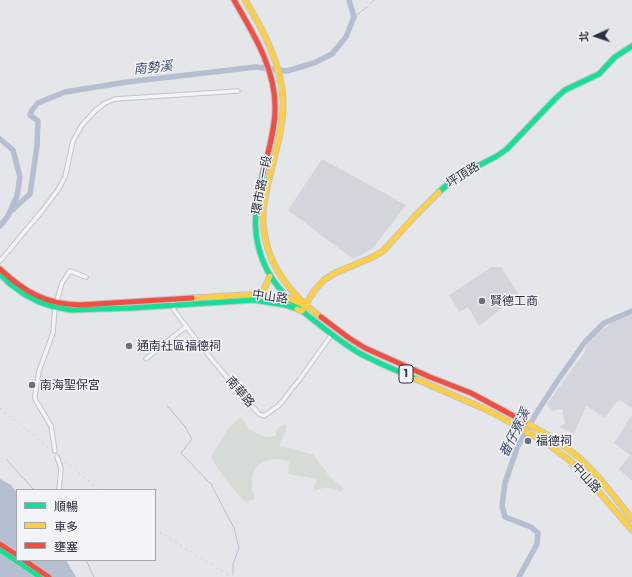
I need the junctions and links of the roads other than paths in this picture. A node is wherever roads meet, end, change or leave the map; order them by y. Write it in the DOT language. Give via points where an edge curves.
graph roads {
  1 [pos="234,0"];
  2 [pos="245,0"];
  3 [pos="632,46"];
  4 [pos="238,91"];
  5 [pos="0,261"];
  6 [pos="0,269"];
  7 [pos="0,274"];
  8 [pos="270,276"];
  9 [pos="86,277"];
  10 [pos="262,294"];
  11 [pos="285,296"];
  12 [pos="174,299"];
  13 [pos="56,305"];
  14 [pos="173,305"];
  15 [pos="305,305"];
  16 [pos="302,311"];
  17 [pos="186,327"];
  18 [pos="332,334"];
  19 [pos="146,359"];
  20 [pos="55,451"];
  21 [pos="57,457"];
  22 [pos="59,489"];
  23 [pos="632,519"];
  24 [pos="632,530"];
  25 [pos="0,544"];
  26 [pos="0,550"];
  27 [pos="16,554"];
  28 [pos="16,561"];
  29 [pos="16,561"];
  30 [pos="25,561"];
  31 [pos="40,577"];
  32 [pos="49,577"];
  1 -- 8 [label="main road, 環市路一段 / 1" via="259,46 274,93 272,134 257,198 255,224 257,242"];
  2 -- 15 [label="main road, 環市路一段 / 1" via="269,44 283,98 283,118 263,207 265,244 273,266 285,284"];
  3 -- 15 [label="main road, 坪頂路" via="615,57 600,74 566,90 556,98 497,156 455,178 444,187 383,251 324,280"];
  4 -- 5 [label="street" via="115,99 105,103 78,130 70,150 65,177 58,190"];
  6 -- 13 [label="main road, 中山路" via="27,291"];
  7 -- 13 [label="main road, 中山路" via="24,294 39,302"];
  8 -- 10 [label="main road"];
  8 -- 11 [label="main road, 環市路一段 / 1"];
  9 -- 13 [label="street" via="70,271 62,283"];
  10 -- 11 [label="main road, 中山路"];
  10 -- 12 [label="main road, 中山路"];
  11 -- 15 [label="main road, 中山路"];
  11 -- 16 [label="main road, 環市路一段 / 1"];
  12 -- 13 [label="main road, 中山路"];
  12 -- 14 [label="street"];
  13 -- 14 [label="main road, 中山路" via="71,310"];
  13 -- 20 [label="street" via="53,333 39,371 35,395 51,426"];
  14 -- 16 [label="main road, 中山路" via="254,300"];
  14 -- 17 [label="street, 南華路"];
  15 -- 16 [label="main road, 坪頂路"];
  15 -- 23 [label="main road, 中山路 / 1" via="372,352 469,392 567,447"];
  16 -- 18 [label="main road, 中山路 / 1"];
  17 -- 18 [label="street, 南華路" via="237,390 264,416 282,402"];
  17 -- 19 [label="street"];
  18 -- 24 [label="main road, 中山路 / 1" via="368,358 466,399 559,452 576,466"];
  21 -- 22 [label="street" via="61,468"];
  25 -- 27 [label="main road"];
  26 -- 28 [label="main road"];
  29 -- 31 [label="main road"];
  30 -- 32 [label="main road"];
}
